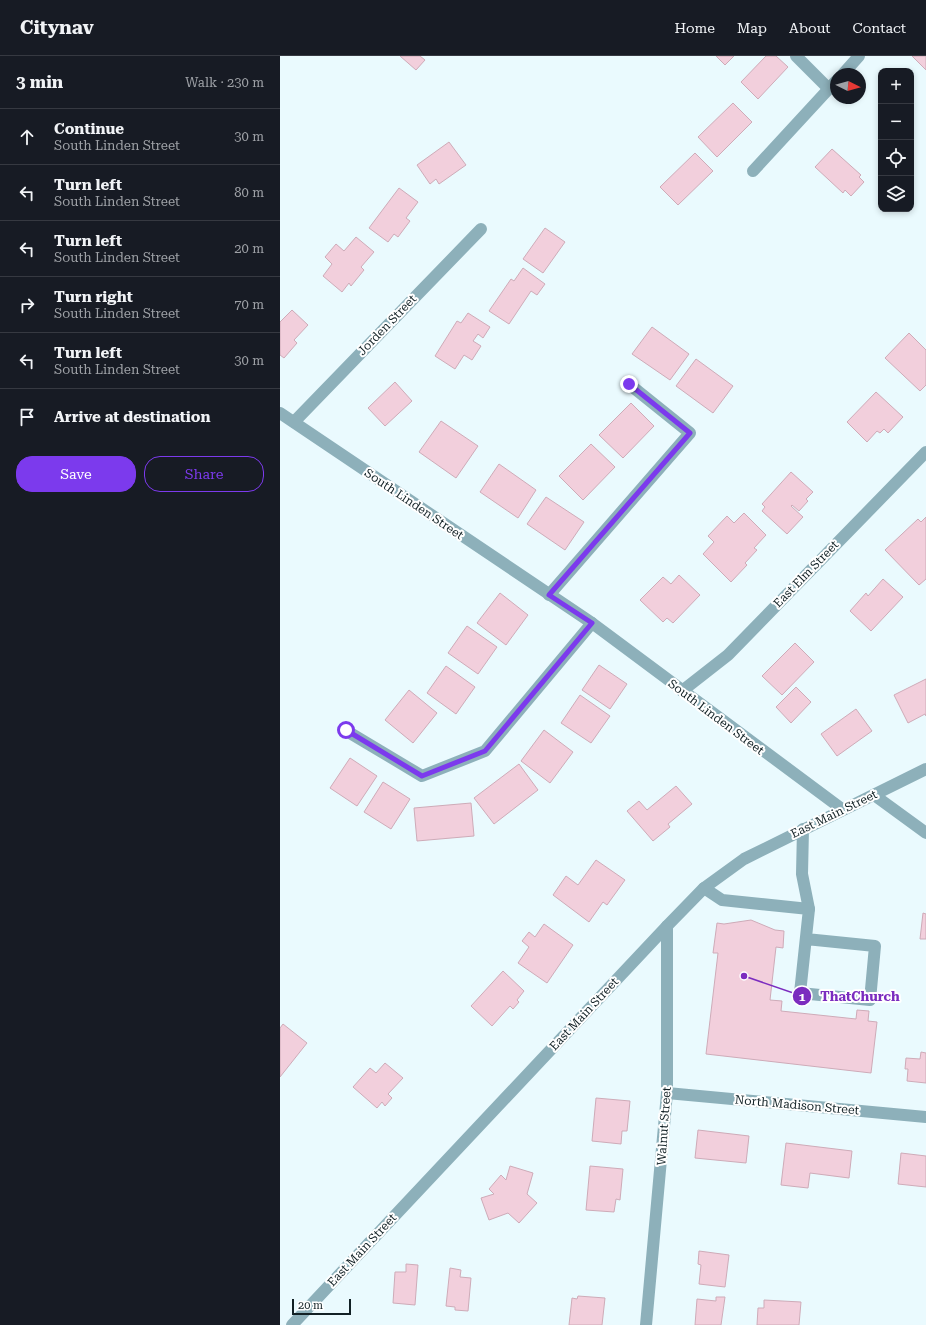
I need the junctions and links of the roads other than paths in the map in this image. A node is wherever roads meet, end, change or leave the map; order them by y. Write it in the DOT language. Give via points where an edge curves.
graph roads {
  1 [pos="796,56"];
  2 [pos="859,56"];
  3 [pos="848,68"];
  4 [pos="830,83"];
  5 [pos="830,87"];
  6 [pos="753,171"];
  7 [pos="481,229"];
  8 [pos="629,384"];
  9 [pos="280,413"];
  10 [pos="294,422"];
  11 [pos="926,452"];
  12 [pos="549,595"];
  13 [pos="592,623"];
  14 [pos="682,691"];
  15 [pos="346,730"];
  16 [pos="926,769"];
  17 [pos="874,795"];
  18 [pos="842,809"];
  19 [pos="803,829"];
  20 [pos="926,833"];
  21 [pos="704,888"];
  22 [pos="809,909"];
  23 [pos="667,926"];
  24 [pos="806,939"];
  25 [pos="667,1093"];
  26 [pos="926,1117"];
  27 [pos="292,1325"];
  28 [pos="646,1325"];
  1 -- 4 [label="street"];
  2 -- 3 [label="street"];
  5 -- 6 [label="street"];
  7 -- 10 [label="street, Jorden Street"];
  8 -- 12 [label="street" via="690,433"];
  9 -- 10 [label="street, South Linden Street"];
  10 -- 12 [label="street, South Linden Street"];
  11 -- 14 [label="street, East Elm Street" via="728,655"];
  12 -- 13 [label="street, South Linden Street"];
  13 -- 14 [label="street, South Linden Street"];
  13 -- 15 [label="street" via="485,751 422,776"];
  14 -- 18 [label="street, South Linden Street"];
  16 -- 17 [label="street, East Main Street"];
  17 -- 18 [label="street, East Main Street"];
  17 -- 20 [label="street"];
  18 -- 19 [label="street, East Main Street"];
  19 -- 21 [label="street, East Main Street" via="744,859"];
  19 -- 22 [label="street" via="802,874"];
  21 -- 22 [label="street" via="722,900"];
  21 -- 23 [label="street, East Main Street"];
  22 -- 24 [label="street"];
  23 -- 25 [label="street, Walnut Street"];
  23 -- 27 [label="street, East Main Street"];
  24 -- 24 [label="street" via="800,993 870,1000 875,946"];
  25 -- 26 [label="street, North Madison Street"];
  25 -- 28 [label="street, Walnut Street"];
}
